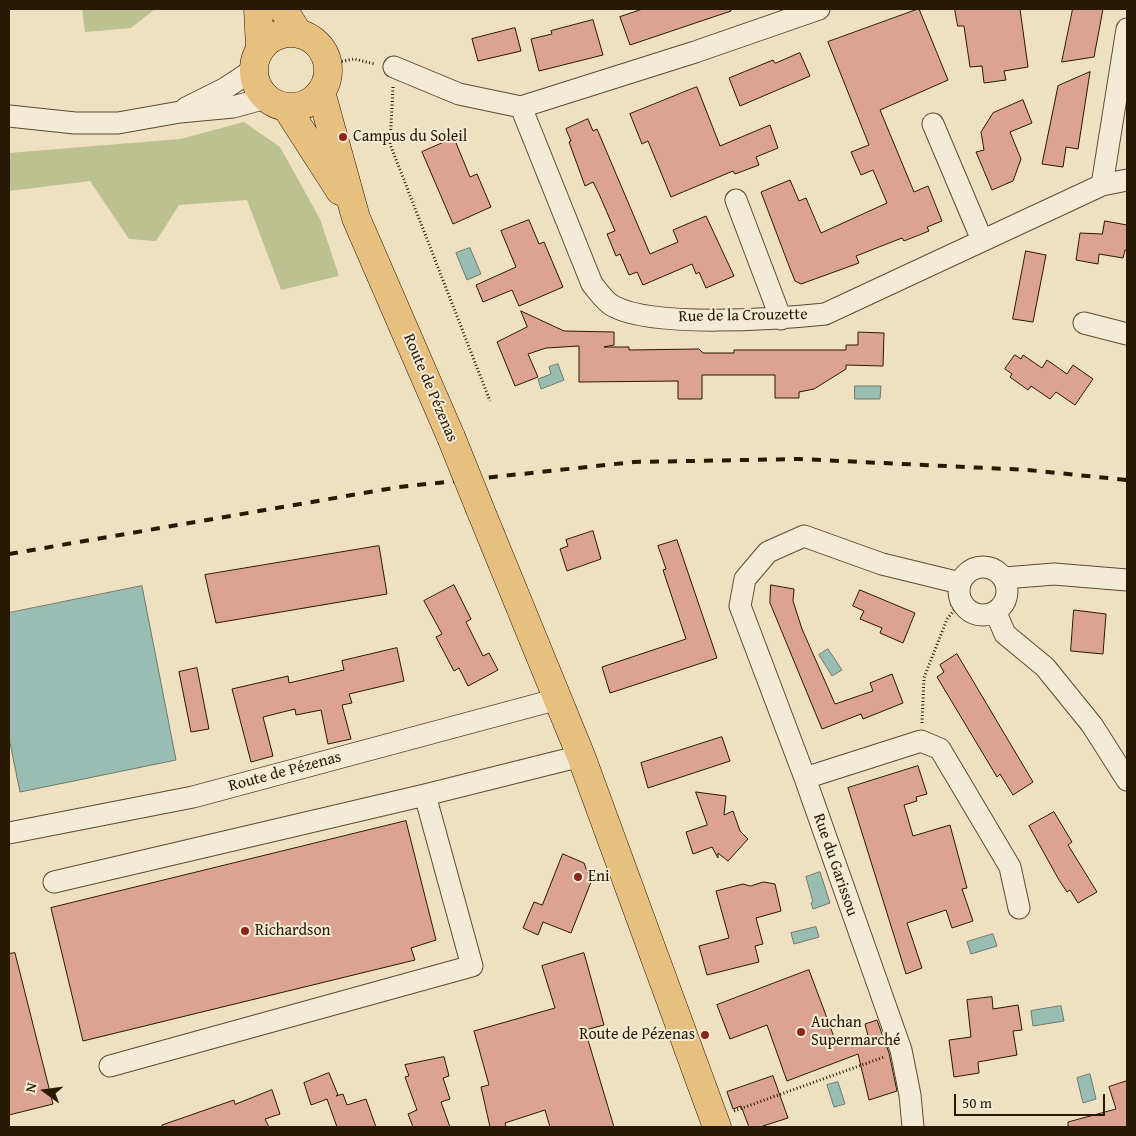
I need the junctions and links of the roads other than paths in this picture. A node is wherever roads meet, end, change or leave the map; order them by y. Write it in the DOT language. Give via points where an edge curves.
graph roads {
  1 [pos="258,9"];
  2 [pos="283,9"];
  3 [pos="819,9"];
  4 [pos="1127,29"];
  5 [pos="299,34"];
  6 [pos="257,59"];
  7 [pos="394,67"];
  8 [pos="321,92"];
  9 [pos="276,103"];
  10 [pos="521,107"];
  11 [pos="180,112"];
  12 [pos="9,116"];
  13 [pos="933,124"];
  14 [pos="1127,180"];
  15 [pos="1102,185"];
  16 [pos="736,200"];
  17 [pos="356,218"];
  18 [pos="982,240"];
  19 [pos="781,318"];
  20 [pos="1084,323"];
  21 [pos="1127,334"];
  22 [pos="1004,578"];
  23 [pos="1127,580"];
  24 [pos="961,592"];
  25 [pos="996,613"];
  26 [pos="558,699"];
  27 [pos="580,756"];
  28 [pos="805,778"];
  29 [pos="1127,780"];
  30 [pos="426,795"];
  31 [pos="9,833"];
  32 [pos="54,882"];
  33 [pos="1019,908"];
  34 [pos="110,1066"];
  35 [pos="716,1123"];
  36 [pos="913,1127"];
  1 -- 6 [label="main road"];
  2 -- 5 [label="main road"];
  3 -- 10 [label="street"];
  4 -- 15 [label="street"];
  5 -- 6 [label="main road" via="274,36"];
  5 -- 8 [label="main road" via="318,44 328,64"];
  6 -- 9 [label="main road" via="256,85"];
  6 -- 11 [label="street" via="224,89"];
  7 -- 10 [label="street" via="459,94"];
  8 -- 9 [label="main road" via="305,104"];
  8 -- 17 [label="main road, Route de Pézenas"];
  9 -- 11 [label="street"];
  9 -- 17 [label="main road, Route de Pézenas" via="308,139"];
  10 -- 19 [label="street, Rue de la Crouzette" via="592,284 611,306 637,316"];
  11 -- 12 [label="street" via="118,123 75,123"];
  13 -- 18 [label="street"];
  14 -- 15 [label="street, Rue de la Crouzette"];
  15 -- 18 [label="street, Rue de la Crouzette"];
  16 -- 19 [label="street"];
  17 -- 26 [label="main road, Route de Pézenas, bridge" via="451,437"];
  18 -- 19 [label="street, Rue de la Crouzette" via="825,314"];
  20 -- 21 [label="street"];
  22 -- 23 [label="street" via="1054,574"];
  22 -- 24 [label="street" via="998,572 978,567 967,573"];
  22 -- 25 [label="street" via="1007,597"];
  24 -- 25 [label="street" via="970,612 983,616"];
  24 -- 28 [label="street, Rue du Garissou" via="804,536 768,552 745,579 740,606"];
  25 -- 29 [label="street" via="1005,634 1045,667 1092,725"];
  26 -- 27 [label="main road, Route de Pézenas"];
  26 -- 31 [label="street, Route de Pézenas" via="193,797"];
  27 -- 30 [label="street"];
  27 -- 35 [label="main road, Route de Pézenas"];
  28 -- 33 [label="street" via="921,741 940,749 1010,867"];
  28 -- 36 [label="street, Rue du Garissou" via="901,1050"];
  30 -- 32 [label="street"];
  30 -- 34 [label="street" via="472,966"];
}
